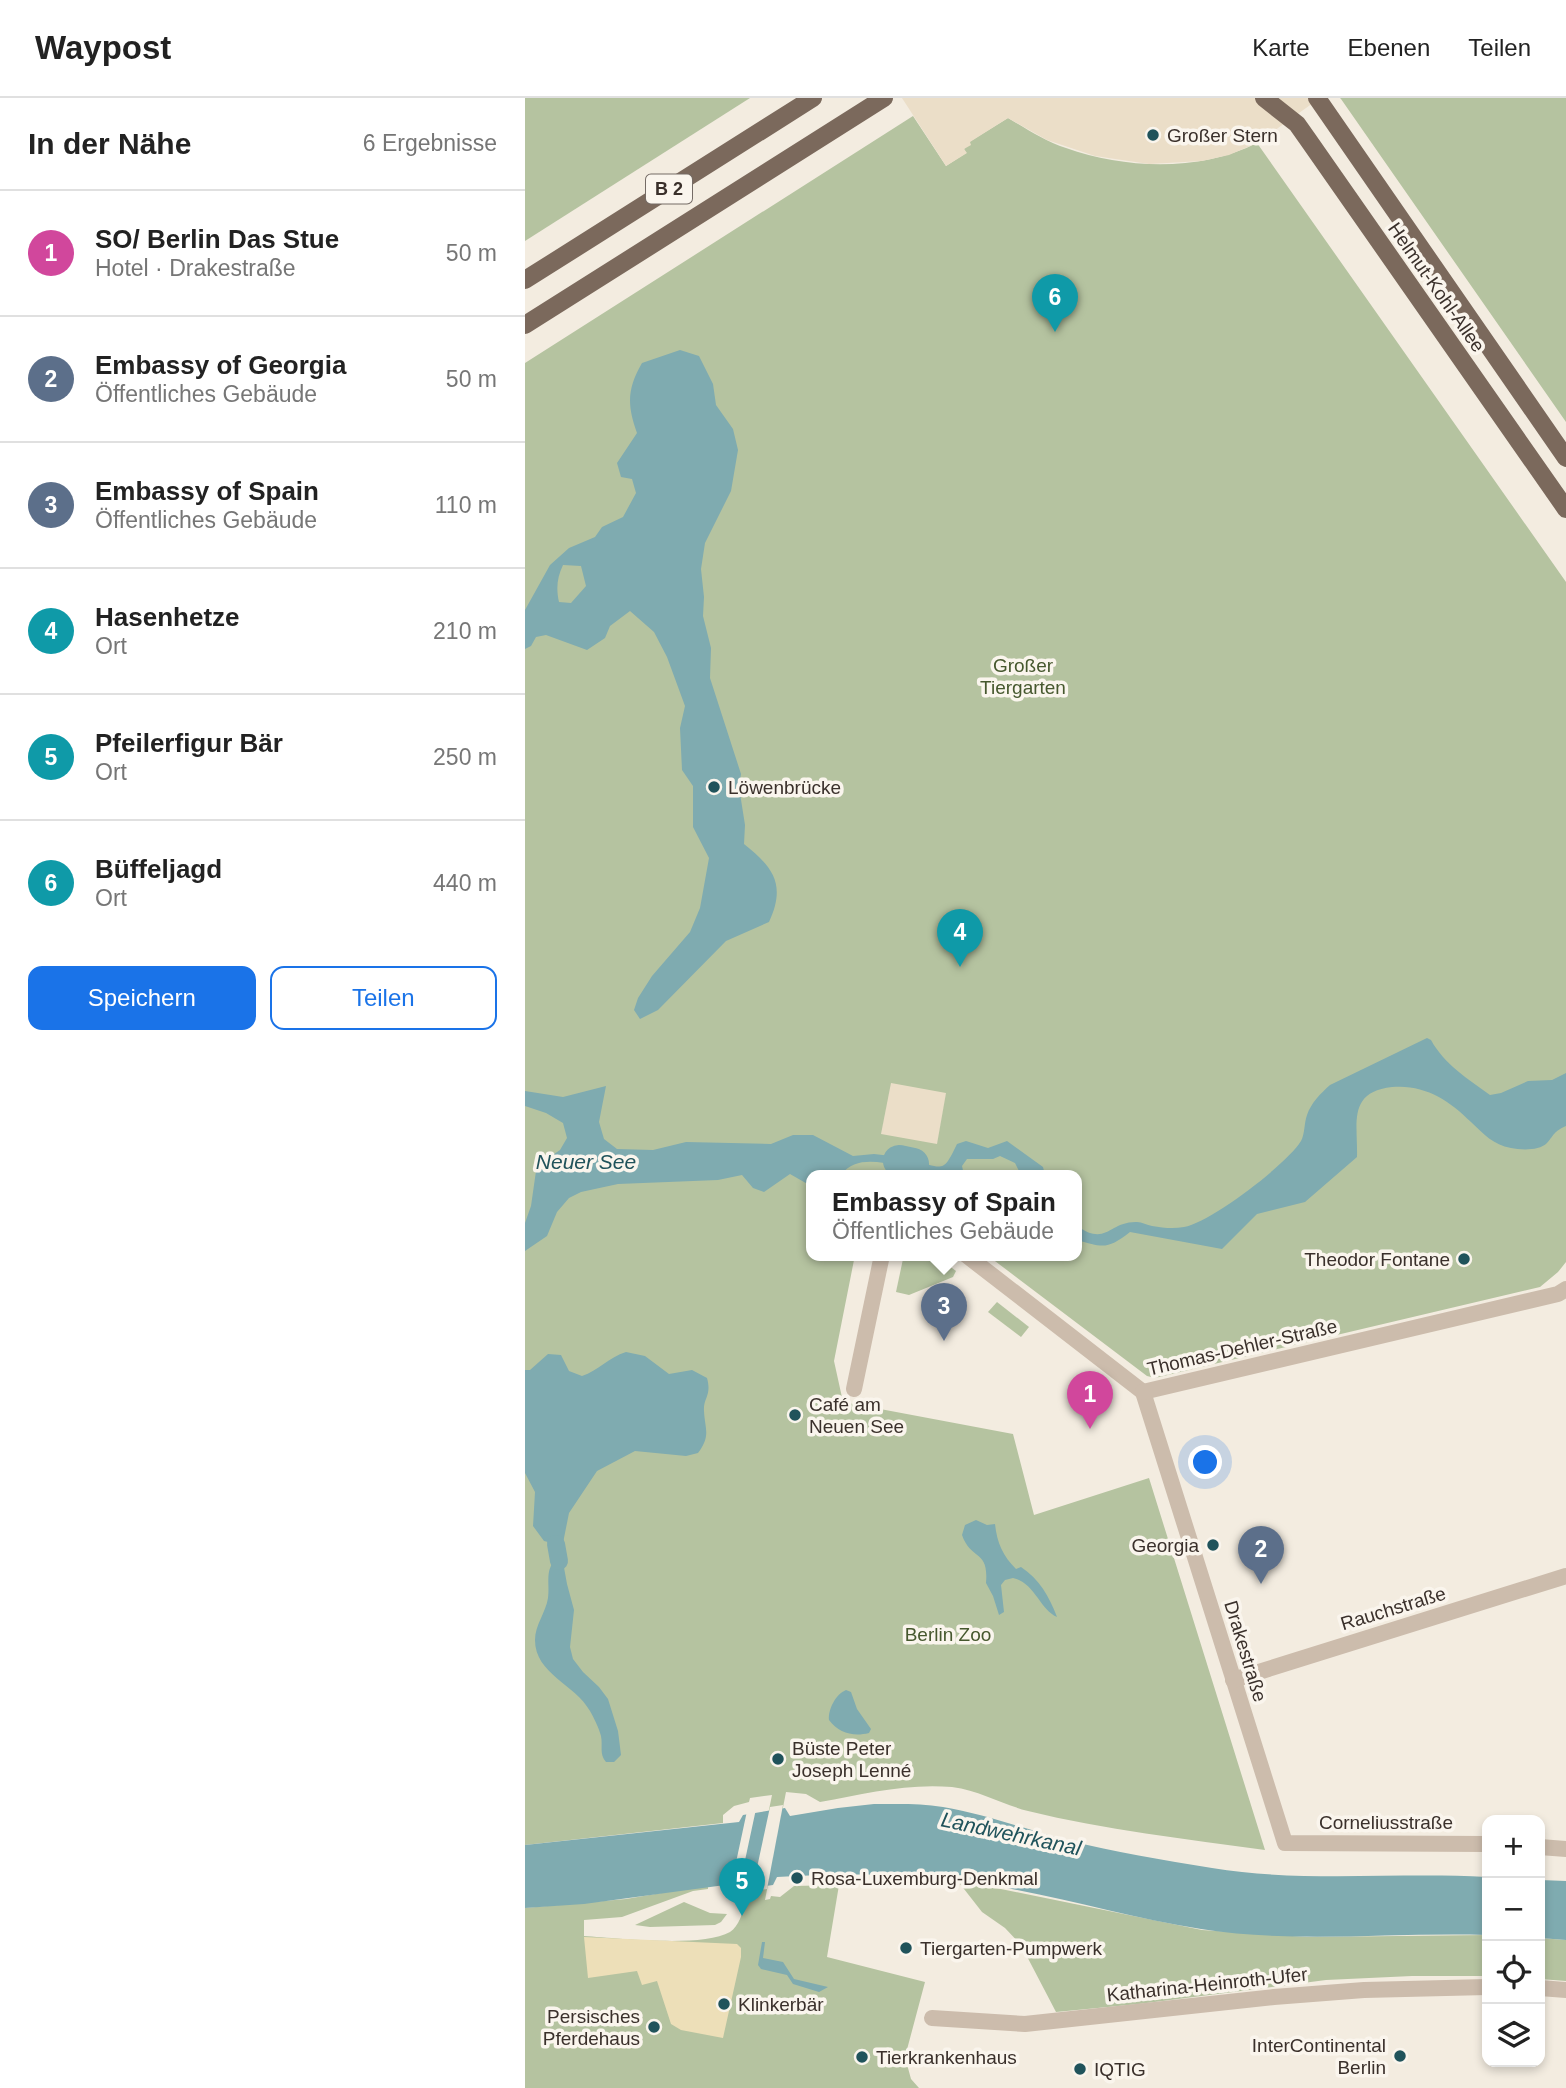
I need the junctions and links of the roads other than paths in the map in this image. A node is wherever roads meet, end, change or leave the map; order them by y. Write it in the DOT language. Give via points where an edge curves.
graph roads {
  1 [pos="813,98"];
  2 [pos="884,98"];
  3 [pos="1264,98"];
  4 [pos="1317,98"];
  5 [pos="525,280"];
  6 [pos="525,325"];
  7 [pos="1566,458"];
  8 [pos="1566,509"];
  9 [pos="881,1261"];
  10 [pos="974,1261"];
  11 [pos="1566,1289"];
  12 [pos="854,1389"];
  13 [pos="1143,1392"];
  14 [pos="1566,1576"];
  15 [pos="1233,1680"];
  16 [pos="1285,1843"];
  17 [pos="1482,1844"];
  18 [pos="1545,1847"];
  19 [pos="1566,1849"];
  20 [pos="1482,1987"];
  21 [pos="1545,1988"];
  22 [pos="1566,1990"];
  23 [pos="932,2018"];
  1 -- 5 [label="main road, B 2"];
  2 -- 6 [label="main road, B 2"];
  3 -- 8 [label="main road, Helmut-Kohl-Allee" via="1297,124"];
  4 -- 7 [label="main road, Helmut-Kohl-Allee"];
  9 -- 12 [label="street"];
  10 -- 13 [label="street, Thomas-Dehler-Straße"];
  11 -- 13 [label="street, Thomas-Dehler-Straße"];
  13 -- 15 [label="street, Drakestraße"];
  14 -- 15 [label="street, Rauchstraße"];
  15 -- 16 [label="street, Drakestraße"];
  16 -- 17 [label="street, Corneliusstraße"];
  18 -- 19 [label="street"];
  20 -- 23 [label="street, Katharina-Heinroth-Ufer" via="1273,1997 1025,2024"];
  21 -- 22 [label="street"];
}
